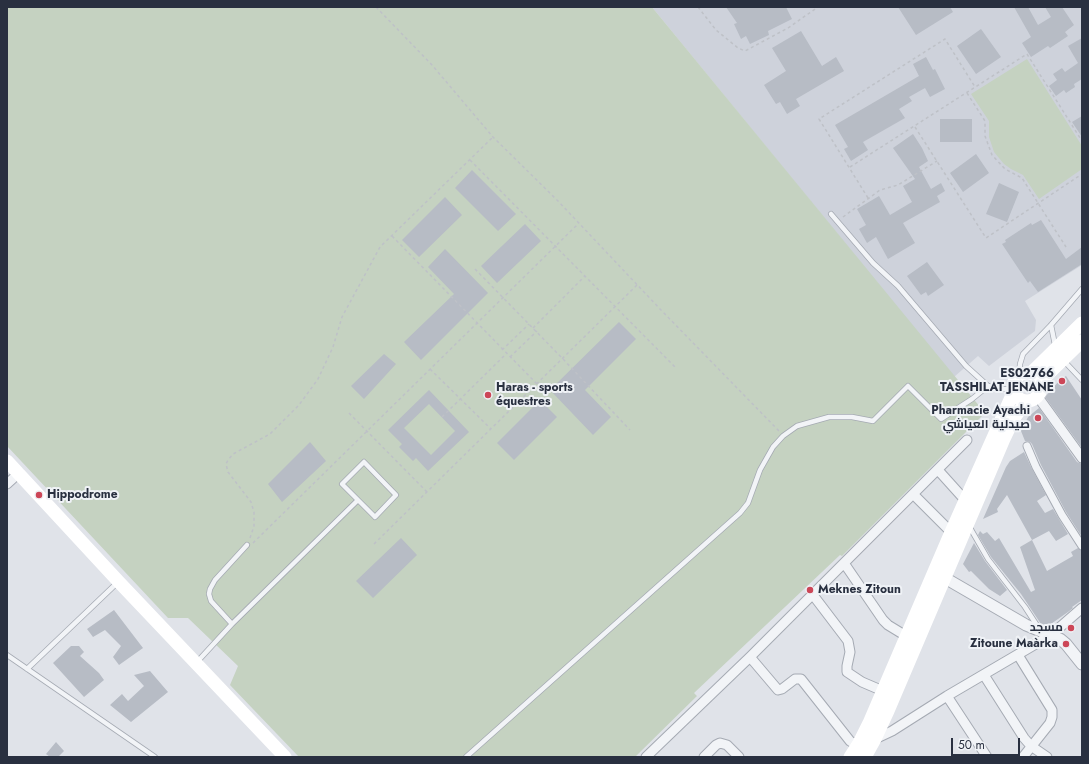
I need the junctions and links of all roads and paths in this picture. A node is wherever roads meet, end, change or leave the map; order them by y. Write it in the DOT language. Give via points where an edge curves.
graph roads {
  1 [pos="376,7"];
  2 [pos="698,7"];
  3 [pos="818,7"];
  4 [pos="976,88"];
  5 [pos="967,93"];
  6 [pos="915,127"];
  7 [pos="493,137"];
  8 [pos="1082,140"];
  9 [pos="470,160"];
  10 [pos="937,161"];
  11 [pos="850,167"];
  12 [pos="1082,174"];
  13 [pos="868,198"];
  14 [pos="1039,204"];
  15 [pos="831,214"];
  16 [pos="837,221"];
  17 [pos="579,223"];
  18 [pos="392,236"];
  19 [pos="555,246"];
  20 [pos="1066,247"];
  21 [pos="475,270"];
  22 [pos="585,276"];
  23 [pos="638,286"];
  24 [pos="1082,289"];
  25 [pos="503,297"];
  26 [pos="616,307"];
  27 [pos="1082,323"];
  28 [pos="476,324"];
  29 [pos="529,324"];
  30 [pos="1051,325"];
  31 [pos="533,328"];
  32 [pos="536,331"];
  33 [pos="1082,341"];
  34 [pos="1056,348"];
  35 [pos="502,350"];
  36 [pos="506,354"];
  37 [pos="510,357"];
  38 [pos="563,359"];
  39 [pos="1062,360"];
  40 [pos="675,367"];
  41 [pos="430,369"];
  42 [pos="1025,374"];
  43 [pos="1082,380"];
  44 [pos="1040,382"];
  45 [pos="537,384"];
  46 [pos="988,386"];
  47 [pos="1013,391"];
  48 [pos="460,399"];
  49 [pos="1032,399"];
  50 [pos="348,413"];
  51 [pos="442,417"];
  52 [pos="491,429"];
  53 [pos="630,430"];
  54 [pos="367,431"];
  55 [pos="783,436"];
  56 [pos="967,440"];
  57 [pos="1027,446"];
  58 [pos="1082,458"];
  59 [pos="7,461"];
  60 [pos="938,470"];
  61 [pos="19,473"];
  62 [pos="7,484"];
  63 [pos="427,492"];
  64 [pos="913,494"];
  65 [pos="358,500"];
  66 [pos="965,500"];
  67 [pos="968,523"];
  68 [pos="951,532"];
  69 [pos="374,544"];
  70 [pos="247,546"];
  71 [pos="1082,546"];
  72 [pos="844,563"];
  73 [pos="939,575"];
  74 [pos="118,581"];
  75 [pos="812,595"];
  76 [pos="1082,608"];
  77 [pos="232,624"];
  78 [pos="1040,631"];
  79 [pos="1051,635"];
  80 [pos="906,636"];
  81 [pos="7,655"];
  82 [pos="1018,655"];
  83 [pos="750,657"];
  84 [pos="196,663"];
  85 [pos="1082,664"];
  86 [pos="27,669"];
  87 [pos="984,676"];
  88 [pos="883,691"];
  89 [pos="947,696"];
  90 [pos="875,739"];
  91 [pos="859,743"];
  92 [pos="1031,746"];
  93 [pos="648,756"];
  94 [pos="155,757"];
  95 [pos="285,757"];
  96 [pos="466,757"];
  97 [pos="704,757"];
  98 [pos="739,757"];
  99 [pos="850,757"];
  100 [pos="865,757"];
  101 [pos="987,757"];
  102 [pos="1023,757"];
  103 [pos="1047,757"];
  1 -- 7 [label="path" via="432,65"];
  2 -- 3 [label="path" via="716,30 738,48 746,51 788,28"];
  4 -- 5 [label="path"];
  4 -- 8 [label="path" via="1027,54"];
  4 -- 11 [label="path" via="944,39 819,119"];
  5 -- 6 [label="path"];
  5 -- 14 [label="path" via="985,120 985,136 992,155 1005,169 1022,178"];
  6 -- 10 [label="path"];
  6 -- 11 [label="path"];
  7 -- 9 [label="path"];
  7 -- 17 [label="path"];
  9 -- 18 [label="path"];
  9 -- 19 [label="path"];
  10 -- 13 [label="path" via="898,185 880,190"];
  10 -- 14 [label="path" via="986,238"];
  11 -- 13 [label="path"];
  12 -- 14 [label="path"];
  13 -- 16 [label="path"];
  14 -- 20 [label="path"];
  15 -- 16 [label="lane"];
  16 -- 46 [label="lane" via="873,263 898,286 966,366"];
  17 -- 19 [label="path"];
  17 -- 23 [label="path"];
  18 -- 28 [label="path"];
  18 -- 70 [label="path" via="380,248 348,304 326,364 308,393 270,434 233,454 226,464 228,472 251,502 254,512 254,526"];
  19 -- 22 [label="path"];
  19 -- 25 [label="path"];
  21 -- 25 [label="path"];
  22 -- 26 [label="path"];
  22 -- 31 [label="path"];
  23 -- 26 [label="path"];
  23 -- 55 [label="path"];
  24 -- 30 [label="lane"];
  25 -- 28 [label="path"];
  25 -- 29 [label="path"];
  26 -- 38 [label="path"];
  26 -- 40 [label="path"];
  27 -- 34 [label="main road"];
  28 -- 35 [label="path"];
  28 -- 41 [label="path"];
  29 -- 31 [label="path"];
  29 -- 35 [label="path"];
  30 -- 34 [label="lane"];
  30 -- 42 [label="lane" via="1022,354 1020,364"];
  31 -- 32 [label="path"];
  32 -- 37 [label="path"];
  32 -- 38 [label="path"];
  33 -- 39 [label="main road"];
  34 -- 42 [label="main road"];
  35 -- 36 [label="path"];
  36 -- 37 [label="path"];
  36 -- 48 [label="path"];
  37 -- 45 [label="path"];
  38 -- 45 [label="path"];
  38 -- 53 [label="path"];
  39 -- 43 [label="lane"];
  39 -- 44 [label="main road"];
  41 -- 48 [label="path"];
  41 -- 54 [label="path"];
  42 -- 44 [label="main road" via="1038,378"];
  42 -- 47 [label="main road" via="1014,381"];
  44 -- 49 [label="main road" via="1041,390"];
  45 -- 52 [label="path"];
  46 -- 47 [label="lane"];
  46 -- 55 [label="lane" via="941,419 908,386 873,421 852,417 829,417 797,426"];
  47 -- 49 [label="main road" via="1018,399"];
  47 -- 66 [label="main road"];
  48 -- 51 [label="path"];
  48 -- 52 [label="path"];
  49 -- 58 [label="street"];
  49 -- 67 [label="main road" via="1014,418"];
  50 -- 54 [label="path"];
  52 -- 63 [label="path"];
  54 -- 63 [label="path"];
  54 -- 70 [label="path"];
  55 -- 96 [label="lane" via="765,459 748,503 740,513"];
  56 -- 60 [label="street"];
  57 -- 71 [label="street" via="1062,515"];
  59 -- 61 [label="main road"];
  60 -- 64 [label="street"];
  60 -- 66 [label="street"];
  61 -- 62 [label="street"];
  61 -- 74 [label="main road"];
  63 -- 69 [label="path"];
  64 -- 68 [label="street"];
  64 -- 72 [label="street"];
  65 -- 65 [label="lane" via="342,484 364,462 396,495 374,517"];
  65 -- 77 [label="lane"];
  66 -- 68 [label="main road"];
  67 -- 73 [label="main road"];
  67 -- 78 [label="lane" via="988,559"];
  68 -- 73 [label="main road"];
  70 -- 77 [label="lane" via="214,580 209,594 211,600"];
  72 -- 75 [label="street"];
  72 -- 80 [label="street" via="883,620"];
  73 -- 78 [label="street"];
  73 -- 80 [label="main road"];
  73 -- 90 [label="main road"];
  74 -- 84 [label="main road"];
  74 -- 86 [label="lane"];
  75 -- 83 [label="street"];
  75 -- 88 [label="street" via="848,641 850,652 846,672"];
  76 -- 79 [label="street"];
  77 -- 84 [label="lane"];
  78 -- 79 [label="street"];
  79 -- 82 [label="street"];
  79 -- 85 [label="street" via="1066,644"];
  80 -- 88 [label="main road"];
  81 -- 86 [label="lane"];
  82 -- 87 [label="street"];
  82 -- 92 [label="street" via="1052,710 1050,723"];
  83 -- 91 [label="street" via="778,690 795,679 800,679 850,741"];
  83 -- 93 [label="street"];
  84 -- 95 [label="main road"];
  86 -- 94 [label="lane"];
  87 -- 89 [label="street"];
  87 -- 92 [label="street"];
  88 -- 91 [label="main road"];
  89 -- 90 [label="street"];
  89 -- 101 [label="street"];
  90 -- 91 [label="street"];
  90 -- 100 [label="main road"];
  91 -- 99 [label="main road"];
  92 -- 102 [label="street"];
  92 -- 103 [label="street"];
  97 -- 98 [label="street" via="720,743"];
}
